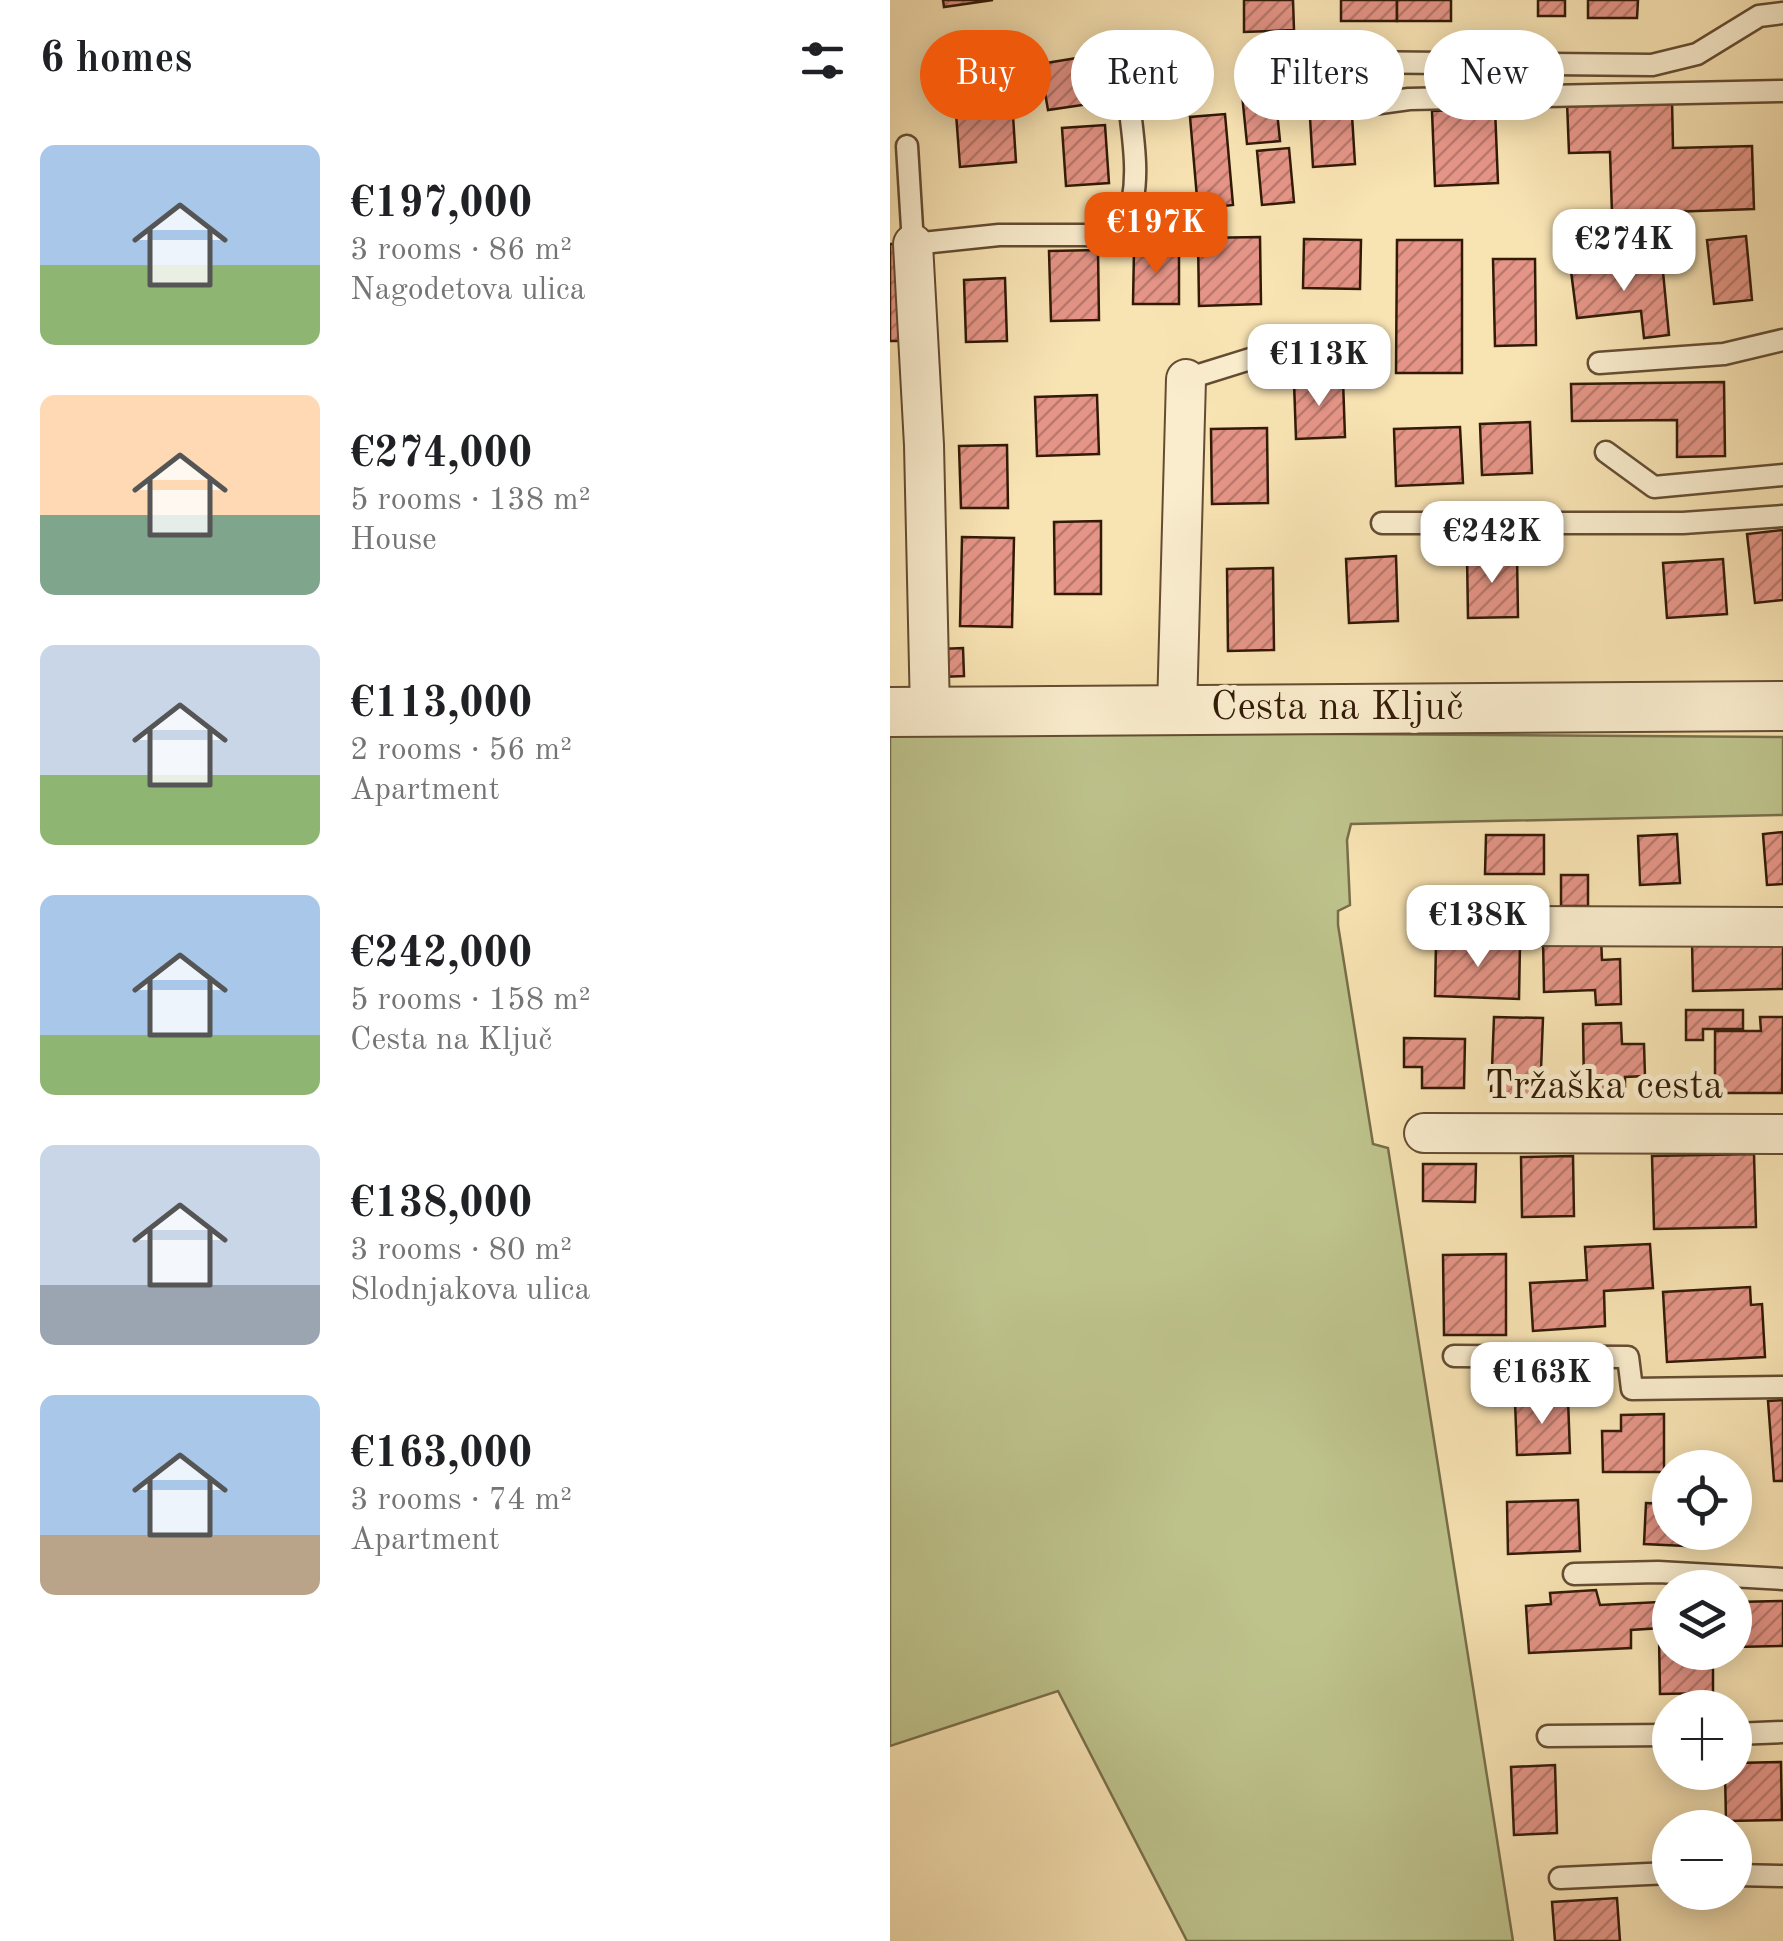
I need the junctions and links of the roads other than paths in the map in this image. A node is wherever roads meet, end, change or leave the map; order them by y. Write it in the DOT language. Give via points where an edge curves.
graph roads {
  1 [pos="1783,12"];
  2 [pos="1404,63"];
  3 [pos="1783,91"];
  4 [pos="1404,100"];
  5 [pos="1130,120"];
  6 [pos="907,146"];
  7 [pos="913,244"];
  8 [pos="1783,340"];
  9 [pos="1292,346"];
  10 [pos="1599,363"];
  11 [pos="1186,379"];
  12 [pos="1606,452"];
  13 [pos="1783,475"];
  14 [pos="1783,516"];
  15 [pos="1382,524"];
  16 [pos="1783,706"];
  17 [pos="1177,710"];
  18 [pos="910,712"];
  19 [pos="1430,920"];
  20 [pos="1783,927"];
  21 [pos="1424,1133"];
  22 [pos="1783,1134"];
  23 [pos="1454,1356"];
  24 [pos="1783,1387"];
  25 [pos="1574,1574"];
  26 [pos="1783,1579"];
  27 [pos="1783,1732"];
  28 [pos="1752,1733"];
  29 [pos="1548,1736"];
  30 [pos="1652,1736"];
  31 [pos="1652,1874"];
  32 [pos="1752,1875"];
  33 [pos="1783,1876"];
  34 [pos="1560,1878"];
  1 -- 2 [label="lane" via="1759,16 1697,54 1652,65"];
  3 -- 4 [label="lane"];
  5 -- 7 [label="lane" via="1134,171 1125,224 1097,235"];
  6 -- 7 [label="lane"];
  7 -- 18 [label="street" via="924,445"];
  8 -- 10 [label="lane" via="1724,354"];
  9 -- 11 [label="lane"];
  11 -- 17 [label="street"];
  12 -- 13 [label="lane" via="1654,487"];
  14 -- 15 [label="lane" via="1683,523"];
  16 -- 17 [label="street, Cesta na Ključ"];
  17 -- 18 [label="street, Cesta na Ključ"];
  19 -- 20 [label="street"];
  21 -- 22 [label="street, Tržaška cesta"];
  23 -- 24 [label="lane" via="1628,1357 1632,1389"];
  25 -- 26 [label="lane"];
  27 -- 28 [label="lane"];
  29 -- 30 [label="lane"];
  31 -- 34 [label="lane"];
  32 -- 33 [label="lane"];
}
